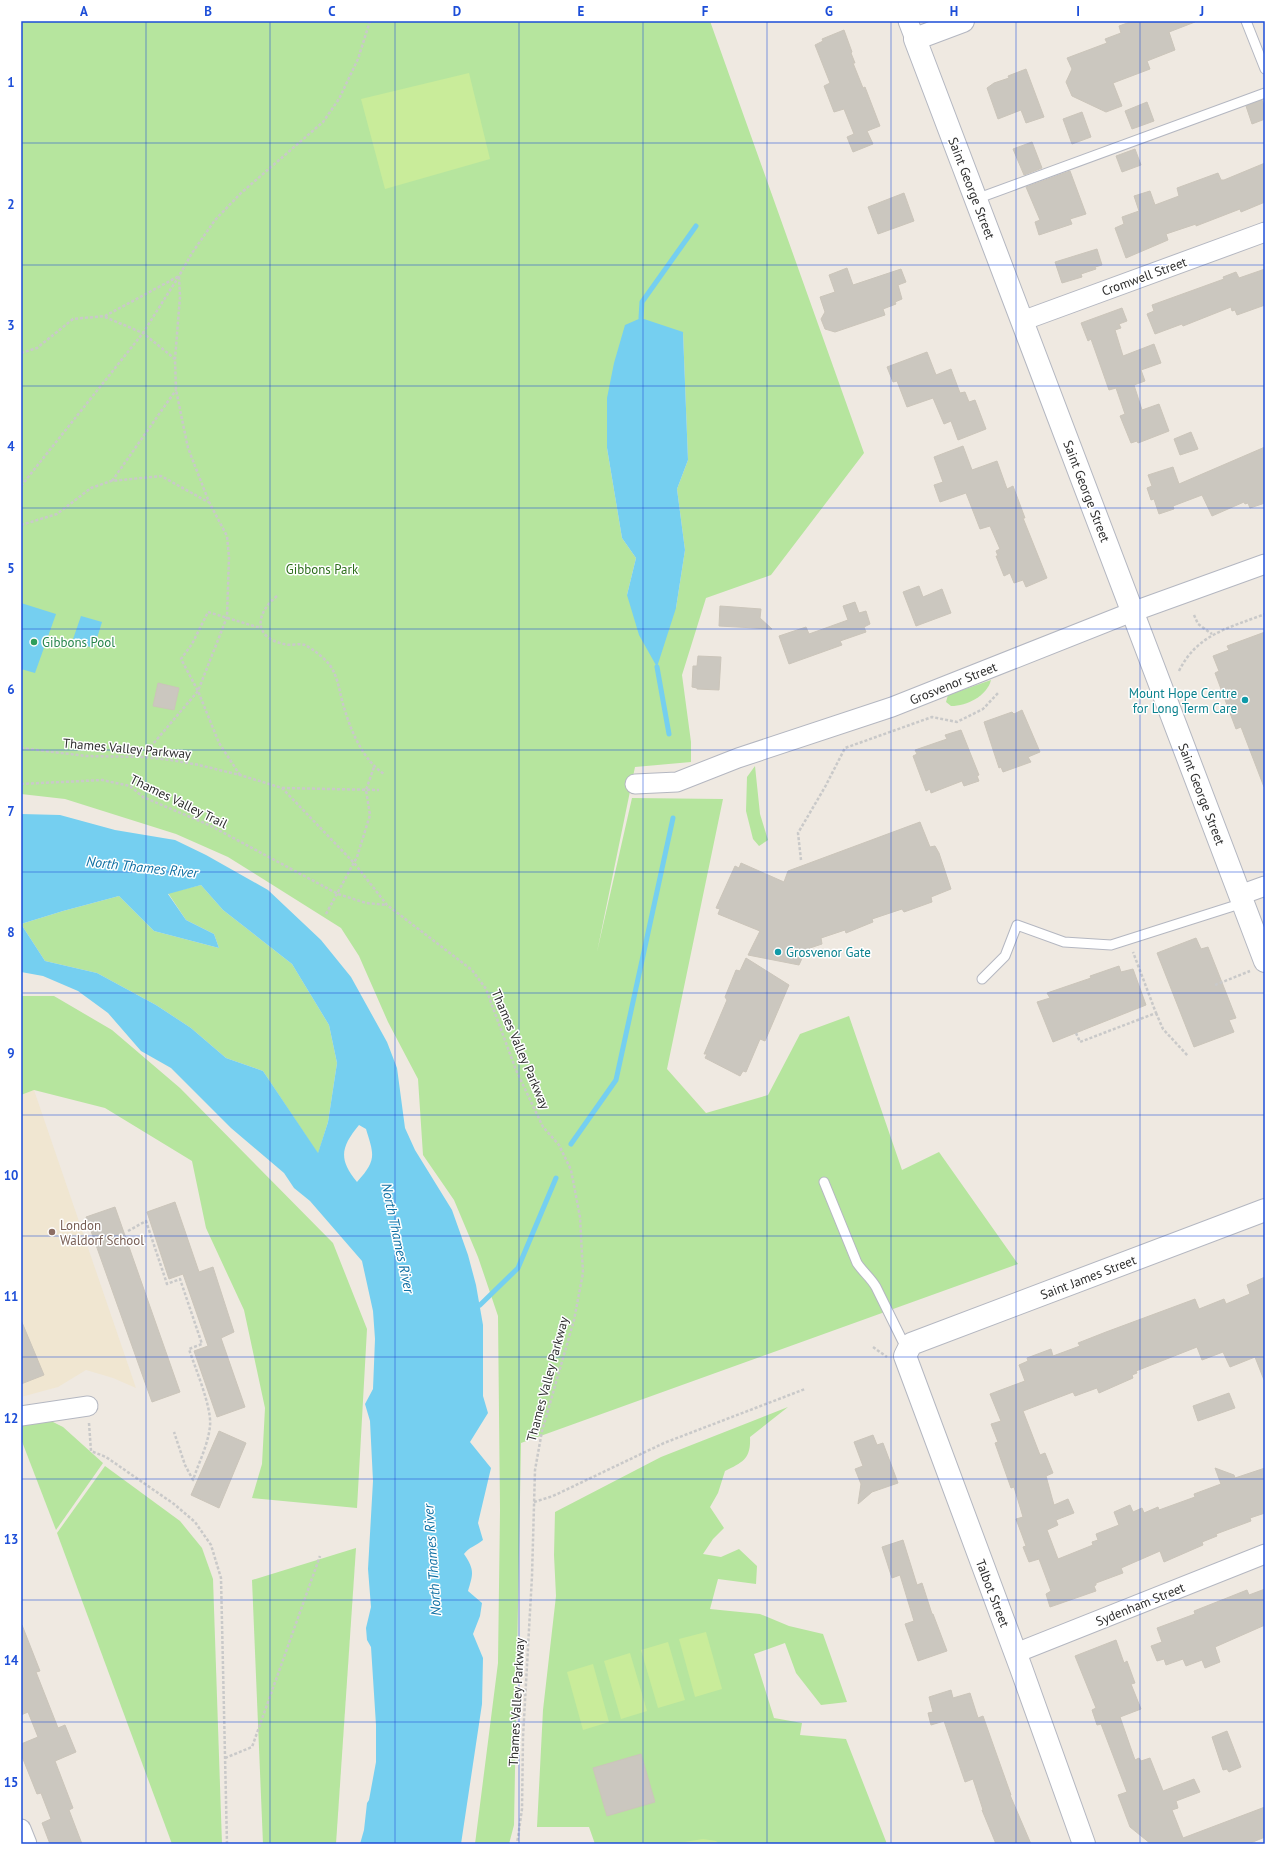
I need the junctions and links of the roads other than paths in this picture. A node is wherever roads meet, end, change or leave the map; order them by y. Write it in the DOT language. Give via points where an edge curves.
graph roads {
  1 [pos="963,21"];
  2 [pos="1246,21"];
  3 [pos="912,30"];
  4 [pos="1265,69"];
  5 [pos="1265,93"];
  6 [pos="976,199"];
  7 [pos="1265,232"];
  8 [pos="1022,320"];
  9 [pos="1265,564"];
  10 [pos="1132,612"];
  11 [pos="635,784"];
  12 [pos="1265,886"];
  13 [pos="1241,899"];
  14 [pos="1258,966"];
  15 [pos="982,979"];
  16 [pos="824,1182"];
  17 [pos="1265,1210"];
  18 [pos="904,1352"];
  19 [pos="88,1406"];
  20 [pos="21,1416"];
  21 [pos="1265,1554"];
  22 [pos="1016,1653"];
  23 [pos="21,1829"];
  24 [pos="27,1844"];
  25 [pos="1084,1844"];
  1 -- 3 [label="street"];
  2 -- 4 [label="lane"];
  3 -- 6 [label="street, Saint George Street"];
  5 -- 6 [label="lane"];
  6 -- 8 [label="street, Saint George Street"];
  7 -- 8 [label="street, Cromwell Street"];
  8 -- 10 [label="street, Saint George Street"];
  9 -- 10 [label="street, Grosvenor Street"];
  10 -- 11 [label="street, Grosvenor Street" via="899,704 738,758 677,782"];
  10 -- 13 [label="street, Saint George Street"];
  12 -- 13 [label="street"];
  13 -- 14 [label="street, Saint George Street"];
  13 -- 15 [label="lane" via="1111,945 1064,942 1017,925 1005,956"];
  16 -- 18 [label="lane" via="863,1273 876,1287"];
  17 -- 18 [label="street, Saint James Street"];
  18 -- 22 [label="street, Talbot Street"];
  19 -- 20 [label="street"];
  21 -- 22 [label="street, Sydenham Street"];
  22 -- 25 [label="street, Talbot Street"];
  23 -- 24 [label="street"];
}
